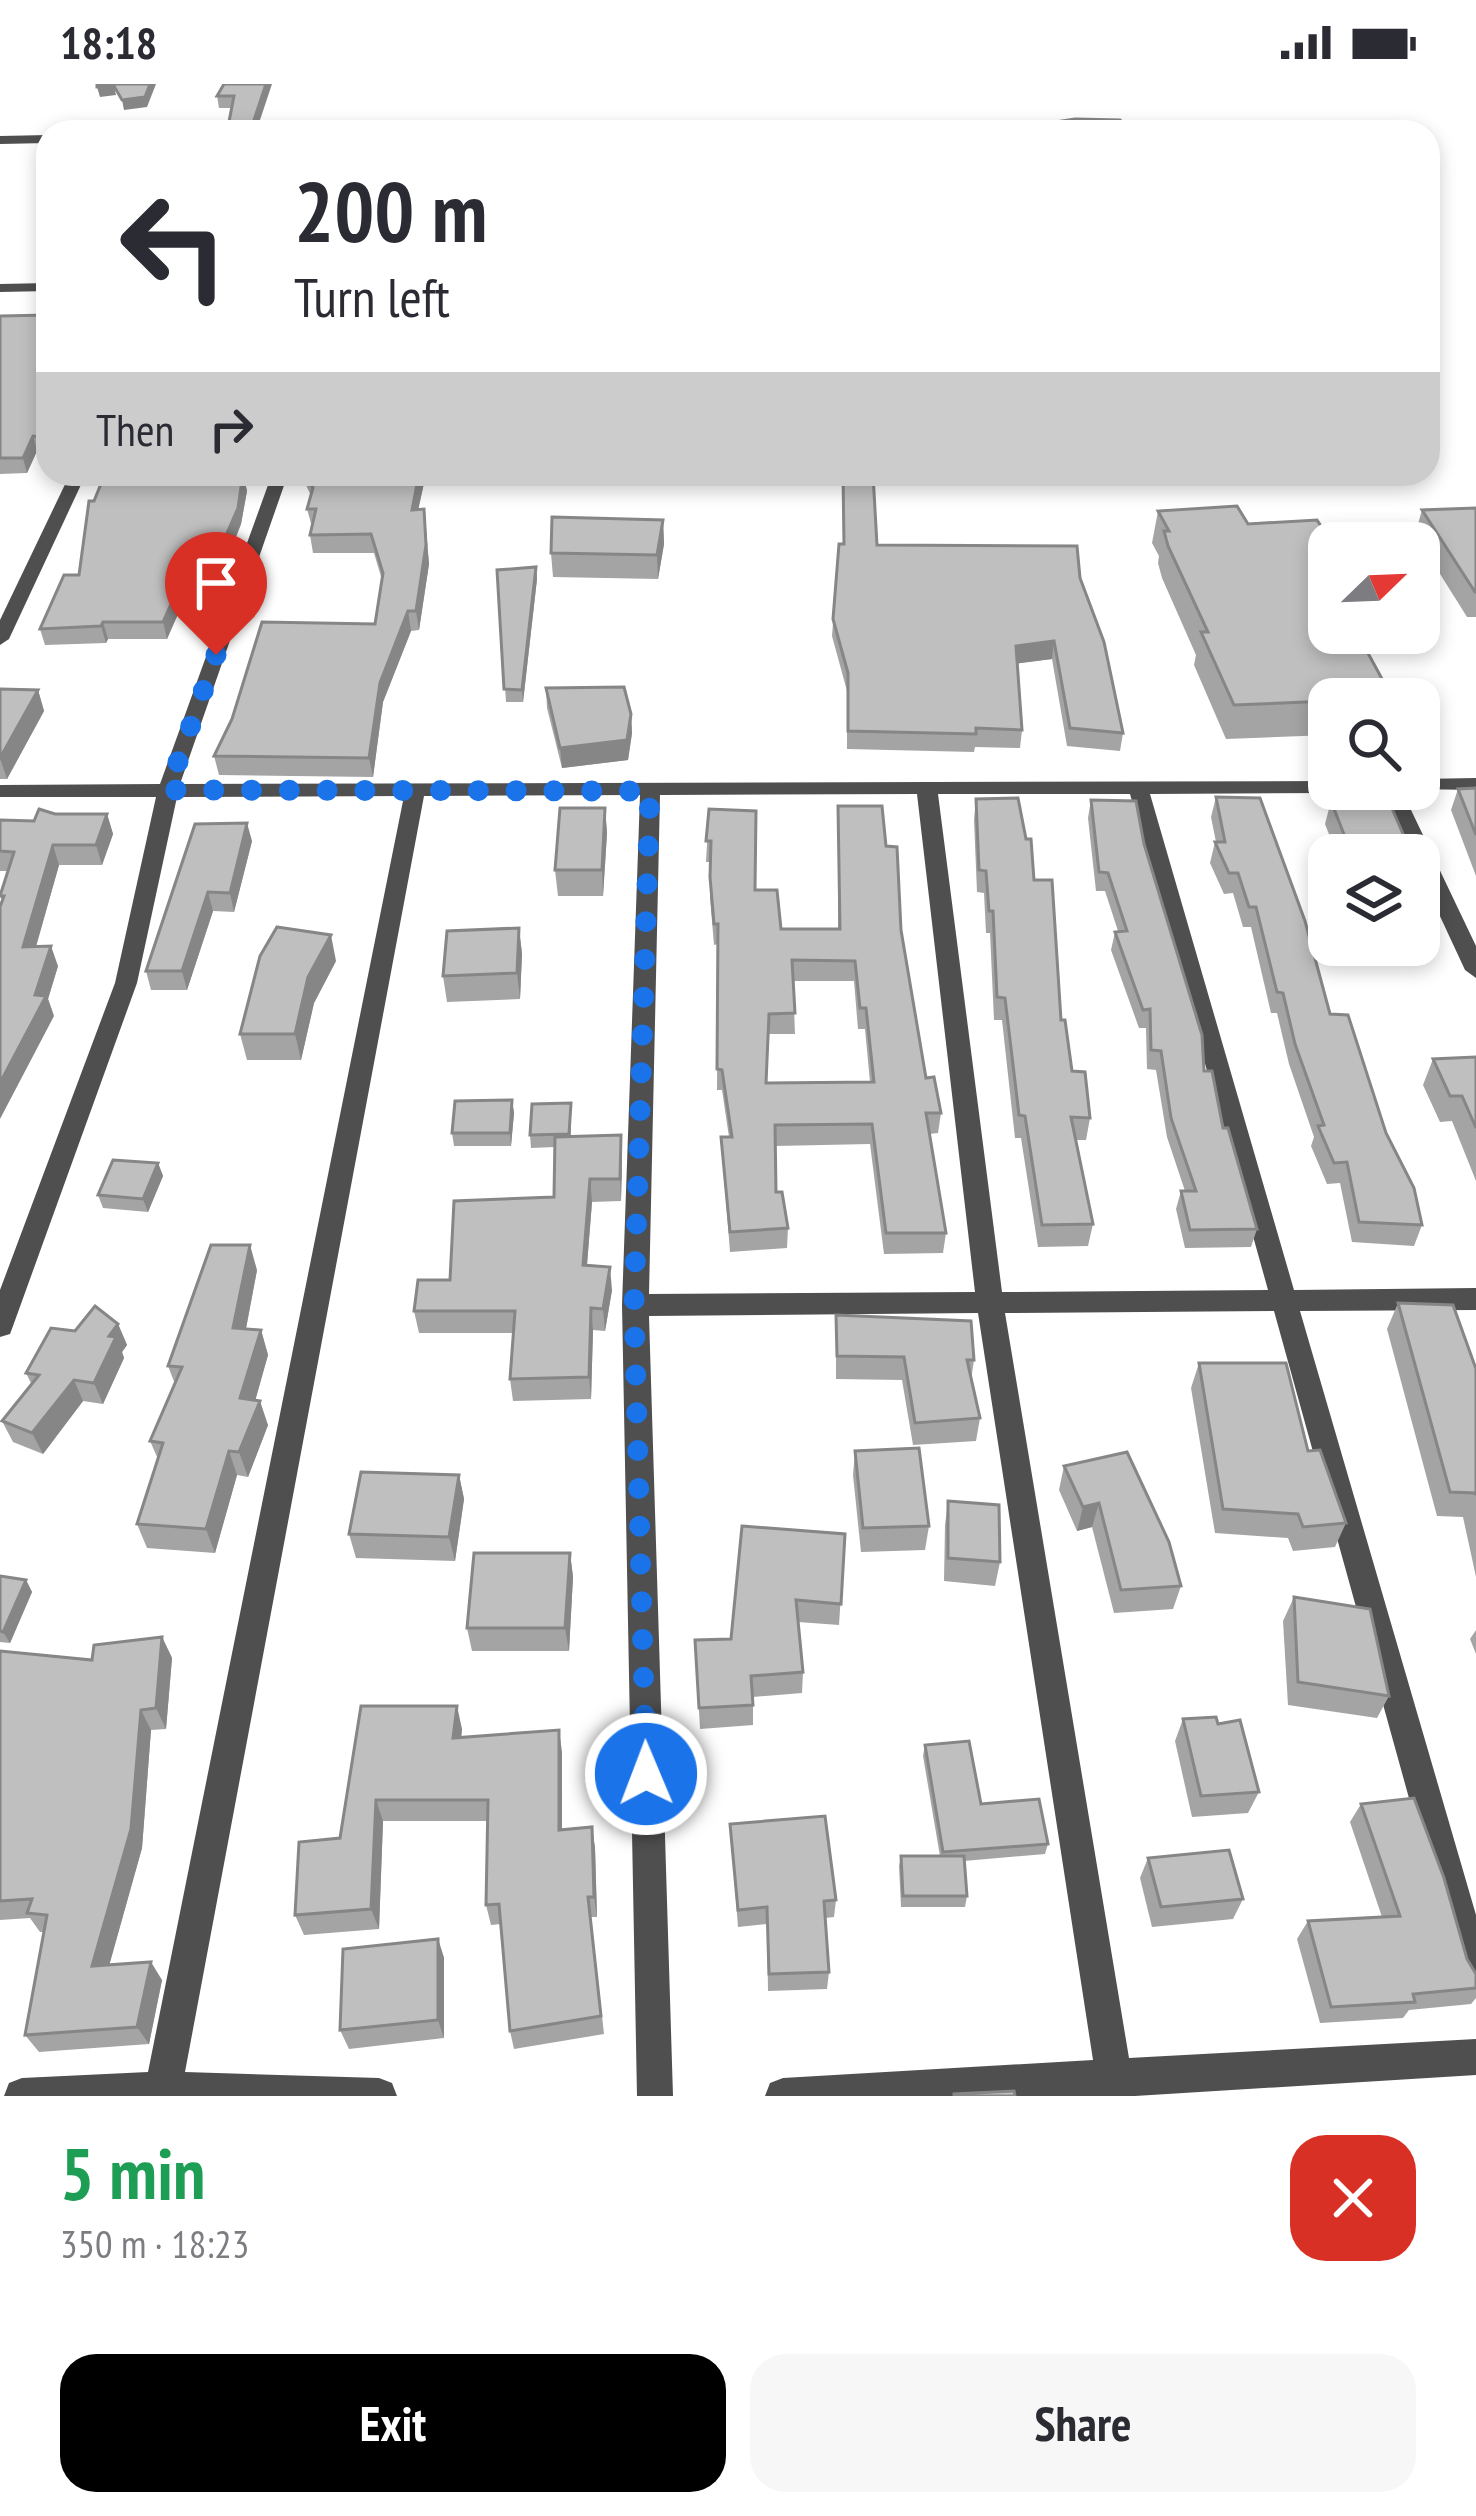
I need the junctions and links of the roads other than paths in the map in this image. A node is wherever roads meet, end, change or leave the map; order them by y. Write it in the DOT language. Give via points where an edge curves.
graph roads {
  1 [pos="36,139"];
  2 [pos="0,140"];
  3 [pos="36,287"];
  4 [pos="0,288"];
  5 [pos="72,486"];
  6 [pos="276,486"];
  7 [pos="0,639"];
  8 [pos="1476,784"];
  9 [pos="1440,785"];
  10 [pos="1308,787"];
  11 [pos="168,790"];
  12 [pos="415,790"];
  13 [pos="927,790"];
  14 [pos="1139,790"];
  15 [pos="0,791"];
  16 [pos="650,791"];
  17 [pos="1400,810"];
  18 [pos="1476,970"];
  19 [pos="1476,1300"];
  20 [pos="1285,1302"];
  21 [pos="990,1303"];
  22 [pos="634,1305"];
  23 [pos="0,1326"];
  24 [pos="1476,1975"];
  25 [pos="1476,2057"];
  26 [pos="1115,2086"];
  27 [pos="162,2093"];
  28 [pos="22,2096"];
  29 [pos="379,2096"];
  30 [pos="655,2096"];
  31 [pos="783,2096"];
  1 -- 2 [label="street"];
  3 -- 4 [label="street"];
  5 -- 7 [label="street"];
  6 -- 11 [label="street"];
  8 -- 9 [label="street"];
  10 -- 14 [label="street"];
  11 -- 12 [label="street"];
  11 -- 15 [label="street"];
  11 -- 23 [label="street" via="125,983"];
  12 -- 16 [label="street"];
  12 -- 27 [label="street"];
  13 -- 14 [label="street"];
  13 -- 16 [label="street"];
  13 -- 21 [label="street"];
  14 -- 20 [label="street"];
  16 -- 22 [label="street"];
  17 -- 18 [label="street"];
  19 -- 20 [label="street"];
  20 -- 21 [label="street"];
  20 -- 24 [label="street"];
  21 -- 22 [label="street"];
  21 -- 26 [label="street"];
  22 -- 30 [label="street"];
  25 -- 26 [label="street"];
  26 -- 31 [label="street"];
  27 -- 28 [label="street"];
  27 -- 29 [label="street"];
}
